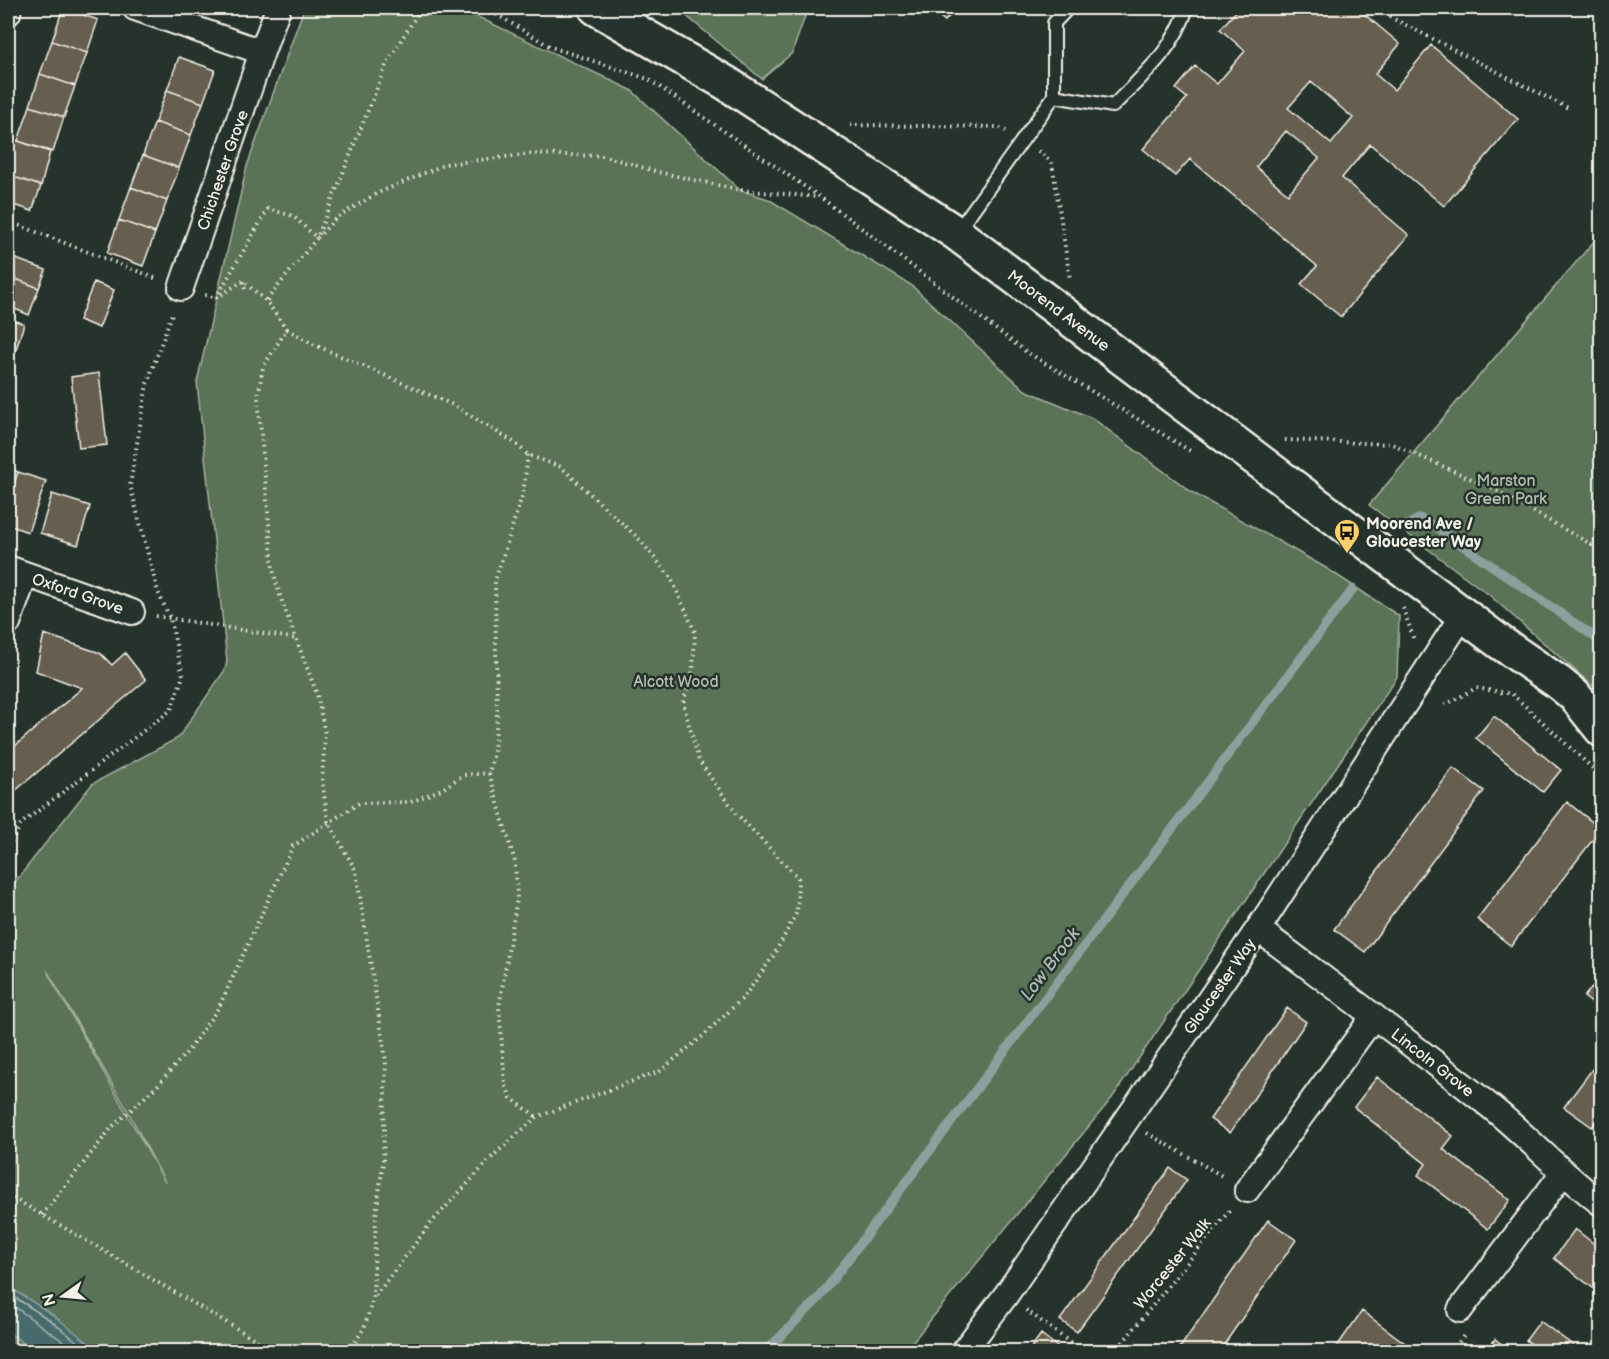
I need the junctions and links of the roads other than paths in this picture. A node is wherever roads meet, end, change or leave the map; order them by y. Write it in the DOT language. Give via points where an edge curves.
graph roads {
  1 [pos="9,8"];
  2 [pos="135,8"];
  3 [pos="278,8"];
  4 [pos="596,8"];
  5 [pos="1068,8"];
  6 [pos="1187,8"];
  7 [pos="8,12"];
  8 [pos="262,52"];
  9 [pos="1054,96"];
  10 [pos="956,233"];
  11 [pos="181,288"];
  12 [pos="16,572"];
  13 [pos="132,612"];
  14 [pos="1464,613"];
  15 [pos="8,623"];
  16 [pos="1601,730"];
  17 [pos="1258,929"];
  18 [pos="1374,1016"];
  19 [pos="1562,1174"];
  20 [pos="1247,1190"];
  21 [pos="1602,1204"];
  22 [pos="1460,1310"];
  23 [pos="963,1352"];
  1 -- 7 [label="street"];
  2 -- 8 [label="street"];
  3 -- 8 [label="street, Chichester Grove"];
  4 -- 10 [label="street, Moorend Avenue" via="726,83"];
  5 -- 9 [label="lane" via="1054,23"];
  6 -- 9 [label="lane" via="1179,32 1163,55 1113,106"];
  8 -- 11 [label="street, Chichester Grove"];
  9 -- 10 [label="lane"];
  10 -- 14 [label="street, Moorend Avenue"];
  12 -- 13 [label="street, Oxford Grove"];
  12 -- 15 [label="street, Oxford Grove"];
  14 -- 16 [label="street, Moorend Avenue" via="1501,643 1531,683 1560,708"];
  14 -- 17 [label="street, Gloucester Way"];
  17 -- 18 [label="street, Lincoln Grove"];
  17 -- 23 [label="street, Gloucester Way"];
  18 -- 19 [label="street, Lincoln Grove" via="1493,1110"];
  18 -- 20 [label="street"];
  19 -- 21 [label="street, Lincoln Grove"];
  19 -- 22 [label="street"];
}
